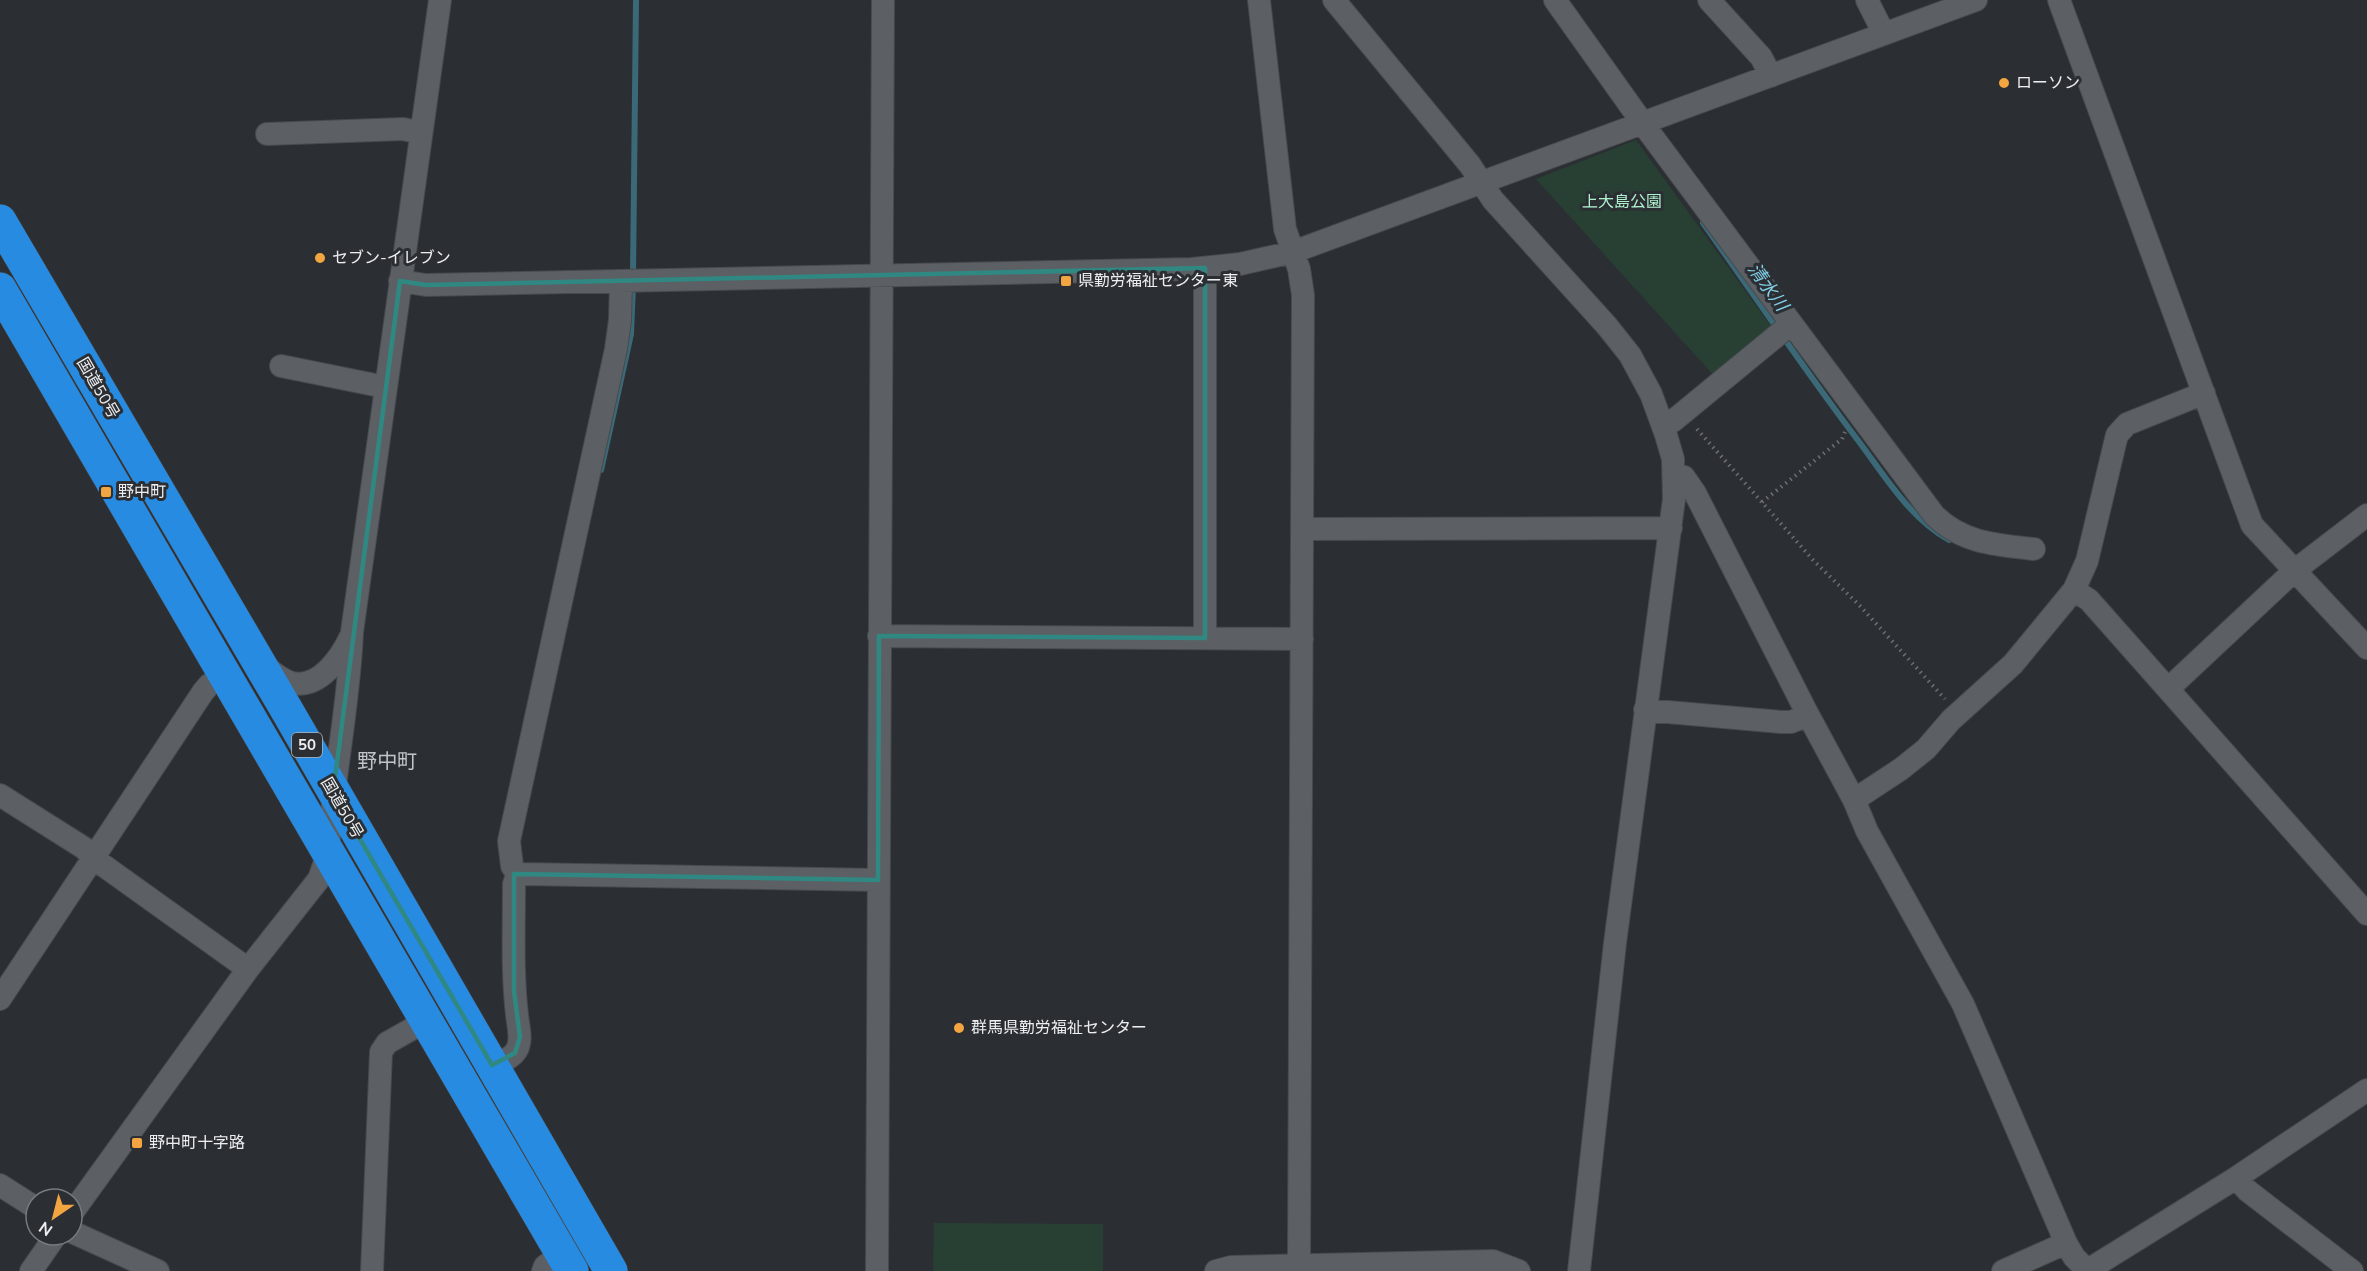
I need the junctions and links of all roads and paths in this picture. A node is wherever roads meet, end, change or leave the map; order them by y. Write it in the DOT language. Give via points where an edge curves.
graph roads {
  1 [pos="440,0"];
  2 [pos="883,0"];
  3 [pos="1259,0"];
  4 [pos="1334,0"];
  5 [pos="1555,0"];
  6 [pos="1709,0"];
  7 [pos="1867,0"];
  8 [pos="2059,0"];
  9 [pos="1962,2"];
  10 [pos="1884,34"];
  11 [pos="1771,76"];
  12 [pos="1643,123"];
  13 [pos="421,133"];
  14 [pos="267,134"];
  15 [pos="1482,183"];
  16 [pos="0,221"];
  17 [pos="1293,252"];
  18 [pos="22,259"];
  19 [pos="1205,268"];
  20 [pos="880,276"];
  21 [pos="400,281"];
  22 [pos="621,281"];
  23 [pos="0,282"];
  24 [pos="0,289"];
  25 [pos="1791,324"];
  26 [pos="281,366"];
  27 [pos="385,387"];
  28 [pos="2204,393"];
  29 [pos="1672,419"];
  30 [pos="1845,431"];
  31 [pos="1674,476"];
  32 [pos="1762,502"];
  33 [pos="2367,515"];
  34 [pos="1671,528"];
  35 [pos="1303,529"];
  36 [pos="2034,549"];
  37 [pos="2294,571"];
  38 [pos="2074,590"];
  39 [pos="352,632"];
  40 [pos="879,636"];
  41 [pos="1205,638"];
  42 [pos="1302,639"];
  43 [pos="2367,648"];
  44 [pos="258,660"];
  45 [pos="224,675"];
  46 [pos="2168,689"];
  47 [pos="1645,710"];
  48 [pos="1958,713"];
  49 [pos="1808,715"];
  50 [pos="333,793"];
  51 [pos="0,795"];
  52 [pos="1857,809"];
  53 [pos="328,853"];
  54 [pos="93,858"];
  55 [pos="519,876"];
  56 [pos="878,880"];
  57 [pos="2367,914"];
  58 [pos="248,969"];
  59 [pos="0,999"];
  60 [pos="426,1021"];
  61 [pos="492,1065"];
  62 [pos="2362,1102"];
  63 [pos="2236,1178"];
  64 [pos="0,1185"];
  65 [pos="84,1196"];
  66 [pos="24,1200"];
  67 [pos="84,1237"];
  68 [pos="2066,1243"];
  69 [pos="48,1247"];
  70 [pos="559,1265"];
  71 [pos="1299,1265"];
  72 [pos="2348,1270"];
  73 [pos="31,1271"];
  74 [pos="159,1271"];
  75 [pos="372,1271"];
  76 [pos="611,1271"];
  77 [pos="877,1271"];
  78 [pos="1216,1271"];
  79 [pos="1519,1271"];
  80 [pos="1579,1271"];
  81 [pos="2003,1271"];
  82 [pos="2088,1271"];
  1 -- 13 [label="street"];
  2 -- 20 [label="street"];
  3 -- 17 [label="street" via="1285,229"];
  4 -- 15 [label="street"];
  5 -- 12 [label="street"];
  6 -- 11 [label="street" via="1761,57"];
  7 -- 10 [label="street"];
  8 -- 28 [label="street"];
  9 -- 10 [label="street"];
  10 -- 11 [label="street"];
  11 -- 12 [label="street"];
  12 -- 15 [label="street"];
  12 -- 25 [label="street"];
  13 -- 14 [label="street" via="403,129"];
  13 -- 21 [label="street"];
  15 -- 17 [label="street"];
  15 -- 29 [label="street" via="1607,326"];
  16 -- 18 [label="highway, 国道50号 / 50"];
  17 -- 19 [label="street"];
  17 -- 35 [label="street" via="1303,295"];
  18 -- 23 [label="street"];
  18 -- 44 [label="highway, 国道50号 / 50"];
  19 -- 20 [label="street"];
  19 -- 41 [label="street"];
  20 -- 22 [label="street"];
  20 -- 40 [label="street"];
  21 -- 22 [label="street" via="426,285"];
  21 -- 27 [label="street"];
  22 -- 55 [label="street" via="616,349 509,841 512,866"];
  24 -- 45 [label="highway, 50"];
  25 -- 29 [label="street"];
  25 -- 36 [label="street" via="1947,528 1992,544"];
  26 -- 27 [label="street"];
  27 -- 39 [label="street"];
  28 -- 37 [label="street" via="2252,525"];
  28 -- 38 [label="street" via="2127,424 2117,435 2087,561"];
  29 -- 31 [label="street"];
  29 -- 32 [label="path"];
  30 -- 32 [label="path" via="1842,439"];
  31 -- 34 [label="street"];
  31 -- 49 [label="street" via="1684,477 1695,493"];
  32 -- 48 [label="path"];
  33 -- 37 [label="street"];
  34 -- 35 [label="street"];
  34 -- 47 [label="street"];
  35 -- 42 [label="street"];
  37 -- 43 [label="street"];
  37 -- 46 [label="street"];
  38 -- 46 [label="street" via="2089,600"];
  38 -- 48 [label="street" via="2013,664"];
  39 -- 44 [label="street" via="328,670 306,682 282,679"];
  39 -- 50 [label="street" via="351,667"];
  40 -- 41 [label="street"];
  40 -- 56 [label="street"];
  41 -- 42 [label="street"];
  42 -- 71 [label="street"];
  44 -- 50 [label="highway, 国道50号 / 50"];
  45 -- 53 [label="highway, 50"];
  45 -- 54 [label="street" via="203,692"];
  46 -- 57 [label="street"];
  47 -- 49 [label="street" via="1781,722"];
  47 -- 80 [label="street"];
  48 -- 52 [label="street" via="1926,748"];
  49 -- 52 [label="street"];
  50 -- 53 [label="street"];
  50 -- 61 [label="highway, 国道50号 / 50"];
  51 -- 54 [label="street" via="84,848"];
  52 -- 68 [label="street" via="1963,1004"];
  53 -- 58 [label="street" via="319,879"];
  53 -- 60 [label="highway, 50"];
  54 -- 58 [label="street"];
  54 -- 59 [label="street"];
  55 -- 56 [label="street"];
  55 -- 61 [label="street" via="514,884 514,991 520,1037 515,1053"];
  56 -- 77 [label="street"];
  58 -- 65 [label="street"];
  60 -- 70 [label="highway, 50"];
  60 -- 75 [label="street" via="387,1043 381,1052"];
  61 -- 76 [label="highway, 国道50号 / 50"];
  62 -- 63 [label="street"];
  63 -- 72 [label="street"];
  63 -- 82 [label="street"];
  64 -- 66 [label="street"];
  67 -- 74 [label="street"];
  68 -- 81 [label="street"];
  68 -- 82 [label="street"];
  69 -- 73 [label="street"];
  71 -- 78 [label="street"];
  71 -- 79 [label="street" via="1493,1261"];
}
